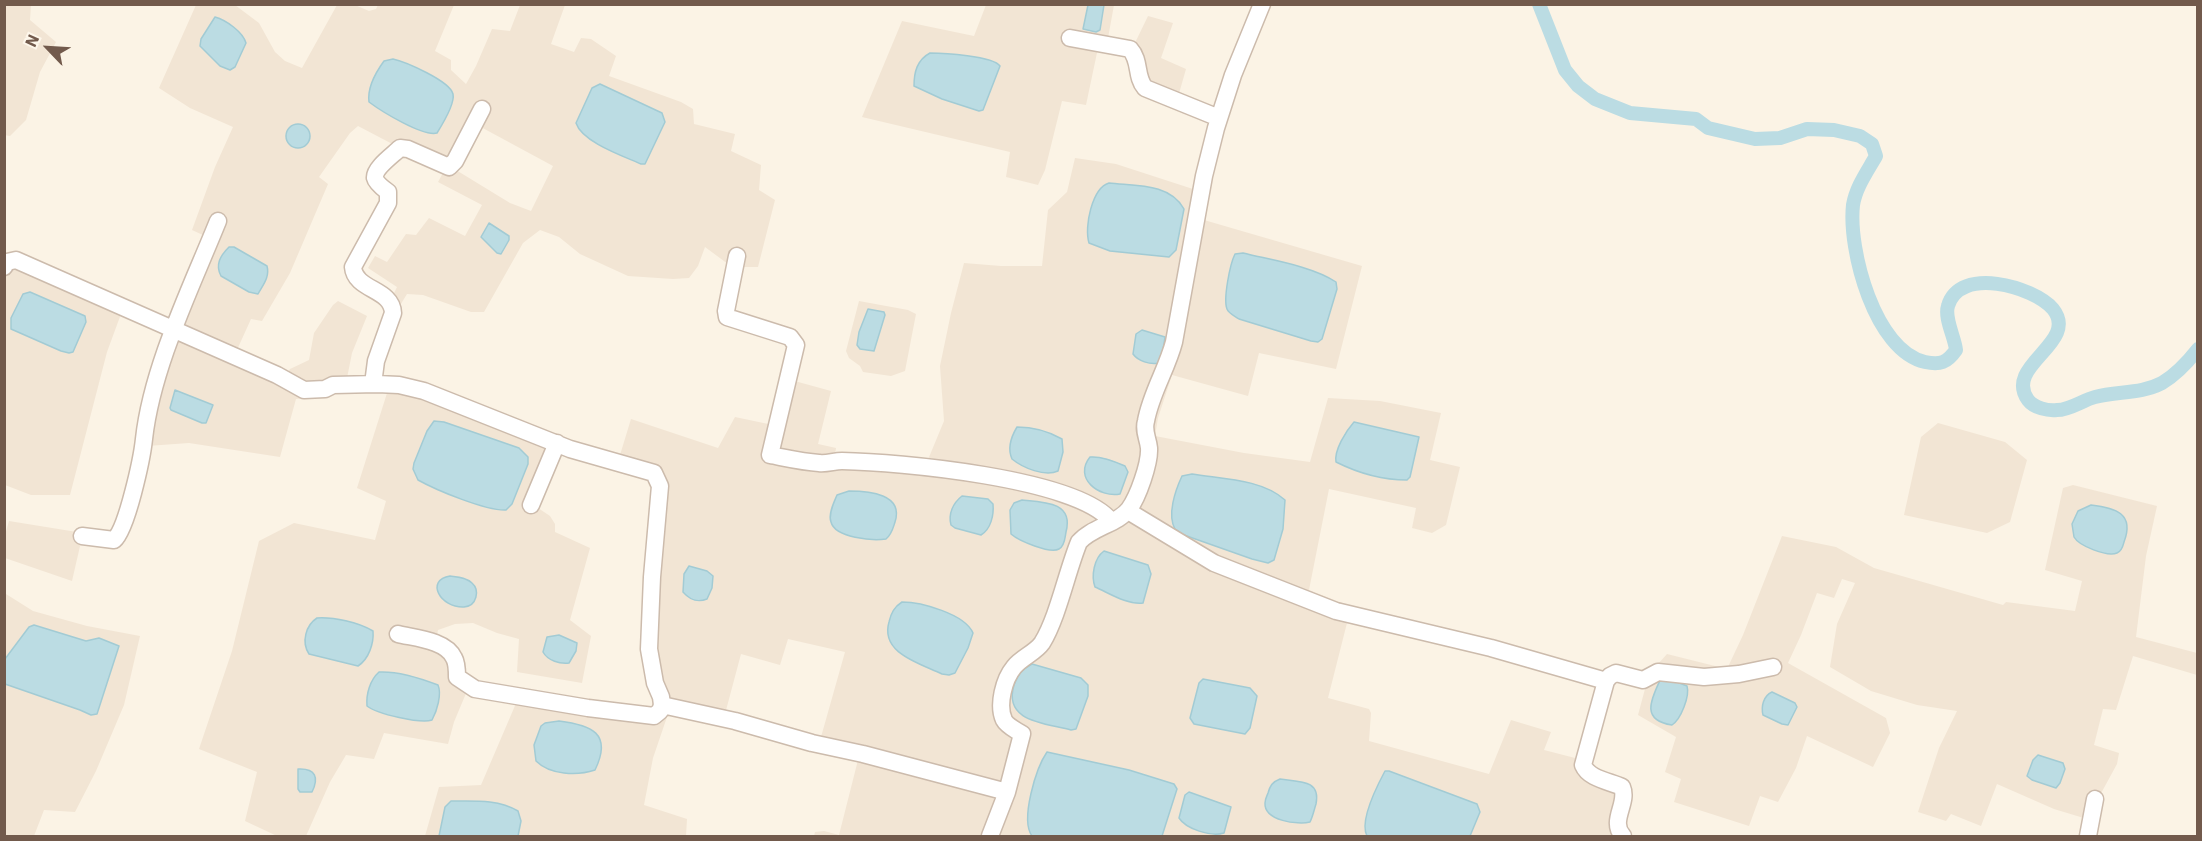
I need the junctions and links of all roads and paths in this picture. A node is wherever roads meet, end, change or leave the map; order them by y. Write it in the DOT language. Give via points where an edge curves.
graph roads {
  1 [pos="1262,4"];
  2 [pos="1070,38"];
  3 [pos="483,109"];
  4 [pos="1219,118"];
  5 [pos="218,221"];
  6 [pos="736,256"];
  7 [pos="4,267"];
  8 [pos="175,330"];
  9 [pos="373,384"];
  10 [pos="557,443"];
  11 [pos="531,505"];
  12 [pos="1128,511"];
  13 [pos="1111,521"];
  14 [pos="82,536"];
  15 [pos="398,634"];
  16 [pos="1773,667"];
  17 [pos="1606,681"];
  18 [pos="662,705"];
  19 [pos="1007,792"];
  20 [pos="2095,799"];
  21 [pos="990,837"];
  22 [pos="1623,837"];
  23 [pos="2088,837"];
  1 -- 4 [label="street"];
  2 -- 4 [label="street" via="1130,49 1145,88"];
  3 -- 9 [label="street" via="449,167 400,148 375,177 389,197 353,267 359,281 392,306"];
  4 -- 12 [label="street" via="1204,176 1169,363 1145,422 1149,447 1146,466"];
  5 -- 8 [label="street"];
  6 -- 13 [label="street" via="727,316 790,338 796,345 770,454 819,463 876,463 982,476 1082,500"];
  7 -- 8 [label="street" via="16,260"];
  8 -- 9 [label="street" via="304,390"];
  8 -- 14 [label="street" via="149,411 143,453 120,530 114,540"];
  9 -- 10 [label="street" via="424,391"];
  10 -- 11 [label="street"];
  10 -- 18 [label="street" via="647,470 654,473 660,486 649,649"];
  12 -- 13 [label="street"];
  12 -- 17 [label="street" via="1214,563 1336,611 1491,648"];
  13 -- 19 [label="street" via="1086,533 1078,542 1042,643 1014,667 1007,679 1002,698 1005,722 1022,734"];
  15 -- 18 [label="street" via="436,643 447,650 454,656 457,677 475,689 647,716 654,716"];
  16 -- 17 [label="street" via="1704,676 1658,672 1643,680 1616,673"];
  17 -- 22 [label="street" via="1583,765 1586,772 1622,787 1617,824"];
  18 -- 19 [label="street"];
  19 -- 21 [label="street"];
  20 -- 23 [label="street"];
}
